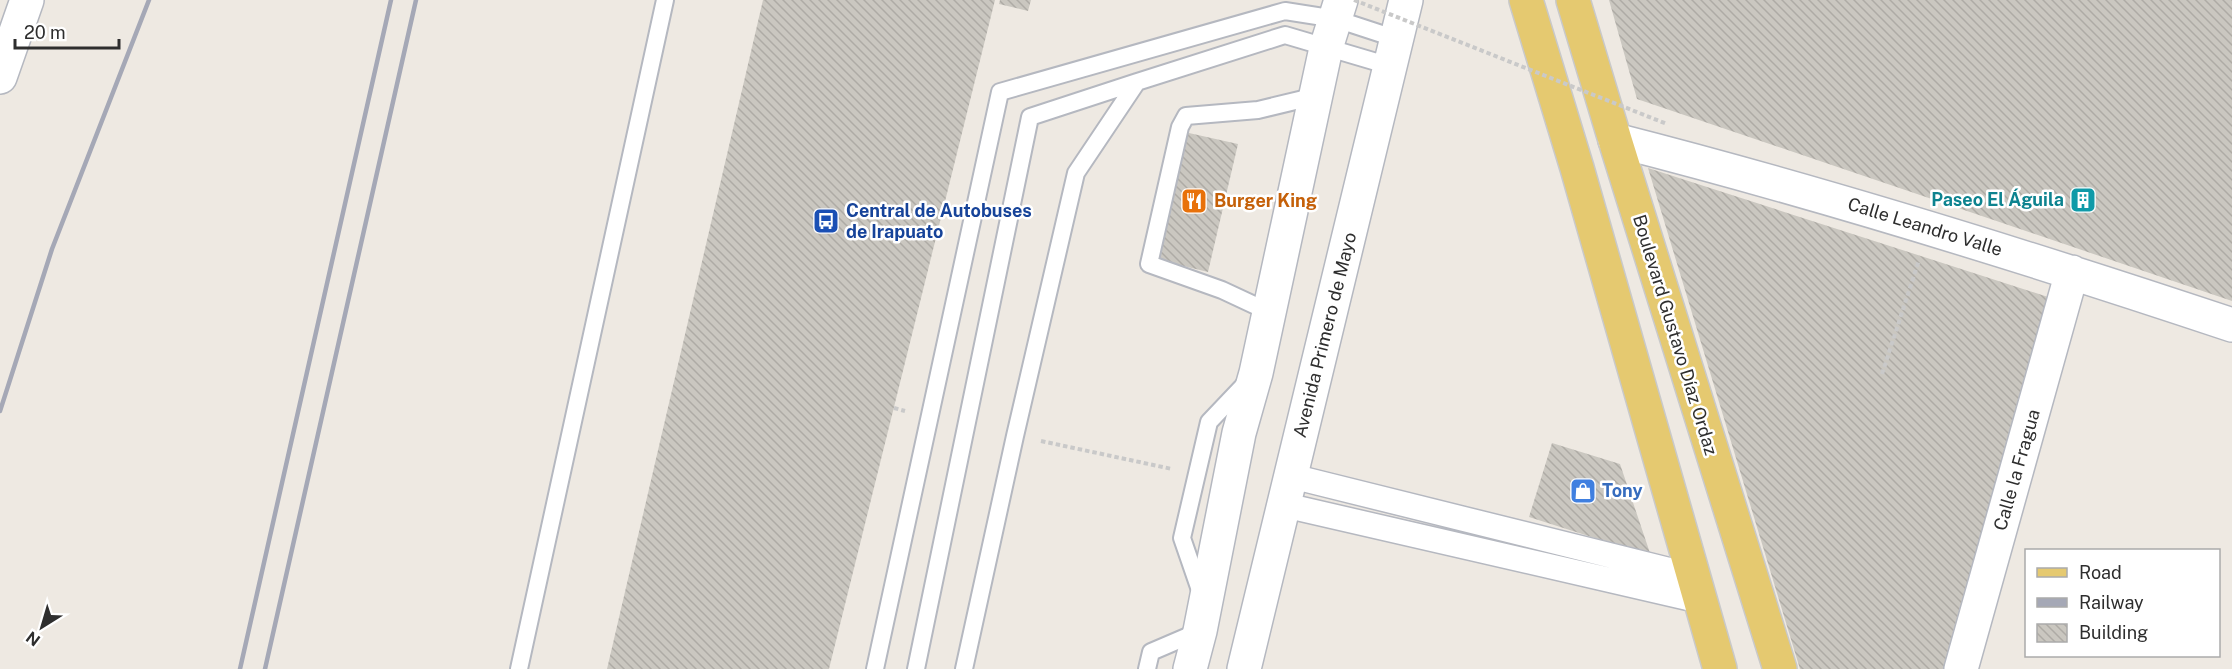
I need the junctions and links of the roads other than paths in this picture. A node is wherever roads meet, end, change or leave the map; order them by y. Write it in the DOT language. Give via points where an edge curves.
graph roads {
  1 [pos="27,0"];
  2 [pos="665,0"];
  3 [pos="1406,0"];
  4 [pos="1526,0"];
  5 [pos="1574,0"];
  6 [pos="1339,17"];
  7 [pos="1393,53"];
  8 [pos="0,77"];
  9 [pos="1137,82"];
  10 [pos="1316,96"];
  11 [pos="1615,140"];
  12 [pos="2072,272"];
  13 [pos="1269,312"];
  14 [pos="2232,325"];
  15 [pos="1256,373"];
  16 [pos="1288,490"];
  17 [pos="1697,588"];
  18 [pos="1202,617"];
  19 [pos="519,669"];
  20 [pos="875,669"];
  21 [pos="916,669"];
  22 [pos="964,669"];
  23 [pos="1147,669"];
  24 [pos="1190,669"];
  25 [pos="1244,669"];
  26 [pos="1720,669"];
  27 [pos="1780,669"];
  28 [pos="1961,669"];
  1 -- 8 [label="street"];
  2 -- 19 [label="lane"];
  3 -- 7 [label="street, Avenida Primero de Mayo"];
  4 -- 17 [label="main road"];
  5 -- 11 [label="main road, Boulevard Gustavo Díaz Ordaz"];
  6 -- 7 [label="lane"];
  6 -- 7 [label="lane"];
  6 -- 9 [label="lane"];
  6 -- 10 [label="street"];
  6 -- 20 [label="lane" via="1285,11 1000,92"];
  7 -- 16 [label="street, Avenida Primero de Mayo"];
  9 -- 21 [label="lane" via="1030,117"];
  9 -- 22 [label="lane" via="1076,173"];
  10 -- 13 [label="street"];
  10 -- 13 [label="lane" via="1258,110 1186,116 1180,127 1149,264"];
  11 -- 12 [label="street, Calle Leandro Valle" via="1748,174"];
  11 -- 27 [label="main road, Boulevard Gustavo Díaz Ordaz"];
  12 -- 14 [label="street, Calle Leandro Valle"];
  12 -- 28 [label="street, Calle la Fragua"];
  13 -- 15 [label="street"];
  15 -- 18 [label="street" via="1239,433"];
  15 -- 18 [label="lane" via="1209,422 1182,538"];
  16 -- 17 [label="street"];
  16 -- 25 [label="street, Avenida Primero de Mayo"];
  17 -- 26 [label="main road"];
  18 -- 23 [label="lane" via="1151,652"];
  18 -- 24 [label="street"];
}
